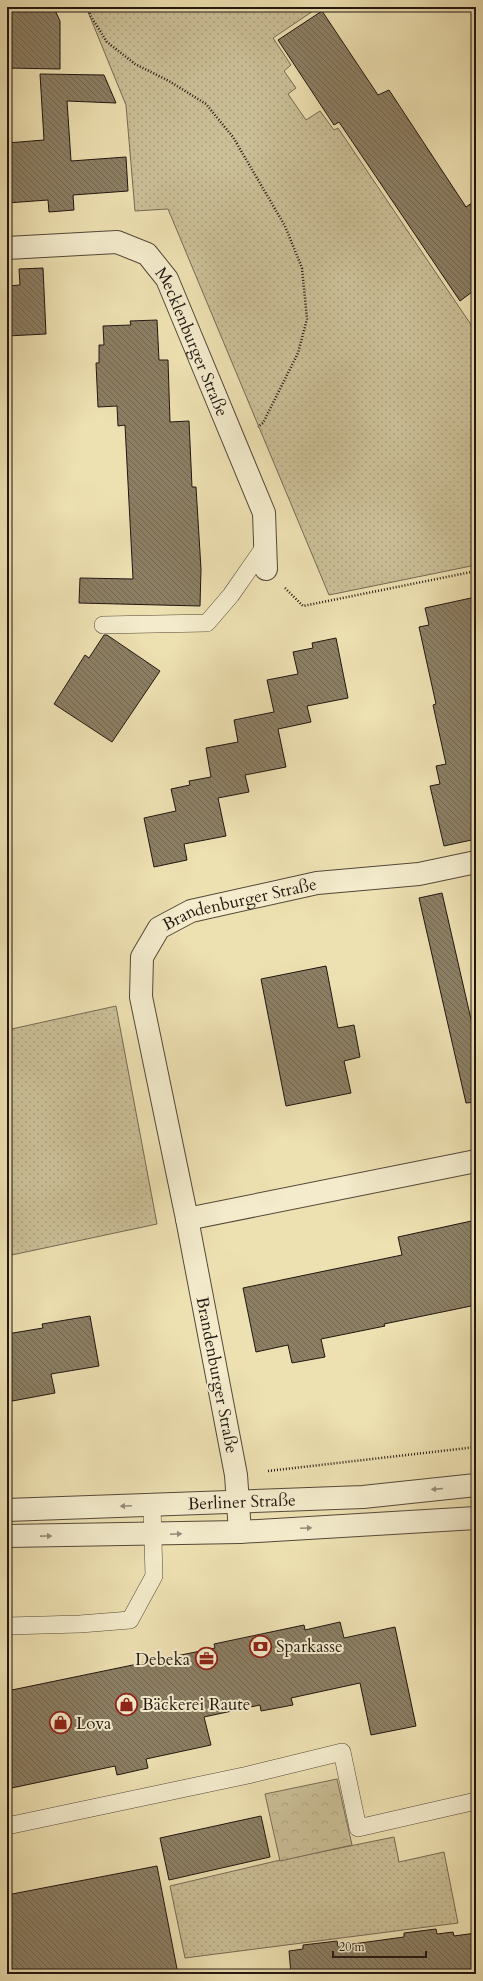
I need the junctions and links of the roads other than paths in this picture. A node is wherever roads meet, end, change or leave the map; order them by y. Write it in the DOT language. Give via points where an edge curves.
graph roads {
  1 [pos="7,248"];
  2 [pos="265,546"];
  3 [pos="266,570"];
  4 [pos="103,625"];
  5 [pos="476,862"];
  6 [pos="476,1161"];
  7 [pos="187,1219"];
  8 [pos="476,1485"];
  9 [pos="238,1502"];
  10 [pos="152,1505"];
  11 [pos="7,1510"];
  12 [pos="476,1518"];
  13 [pos="240,1532"];
  14 [pos="153,1534"];
  15 [pos="7,1536"];
  16 [pos="7,1626"];
  17 [pos="476,1802"];
  18 [pos="7,1826"];
  1 -- 2 [label="street, Mecklenburger Straße" via="117,242 147,254 167,279 264,513"];
  2 -- 3 [label="street, Mecklenburger Straße"];
  2 -- 4 [label="lane" via="231,595 207,623"];
  5 -- 7 [label="street, Brandenburger Straße" via="419,874 318,883 191,910 159,928 142,957 141,997"];
  6 -- 7 [label="street"];
  7 -- 9 [label="street, Brandenburger Straße" via="236,1475"];
  8 -- 9 [label="street, Berliner Straße, one-way" via="363,1497"];
  9 -- 10 [label="street, Berliner Straße"];
  9 -- 13 [label="street, Brandenburger Straße"];
  10 -- 11 [label="street, Berliner Straße, one-way"];
  10 -- 14 [label="lane"];
  13 -- 12 [label="street, Berliner Straße, one-way"];
  14 -- 13 [label="street, Berliner Straße, one-way"];
  15 -- 14 [label="street, Berliner Straße, one-way"];
  14 -- 16 [label="lane" via="154,1576 130,1620"];
  17 -- 18 [label="lane" via="358,1828 342,1752 248,1775"];
}
